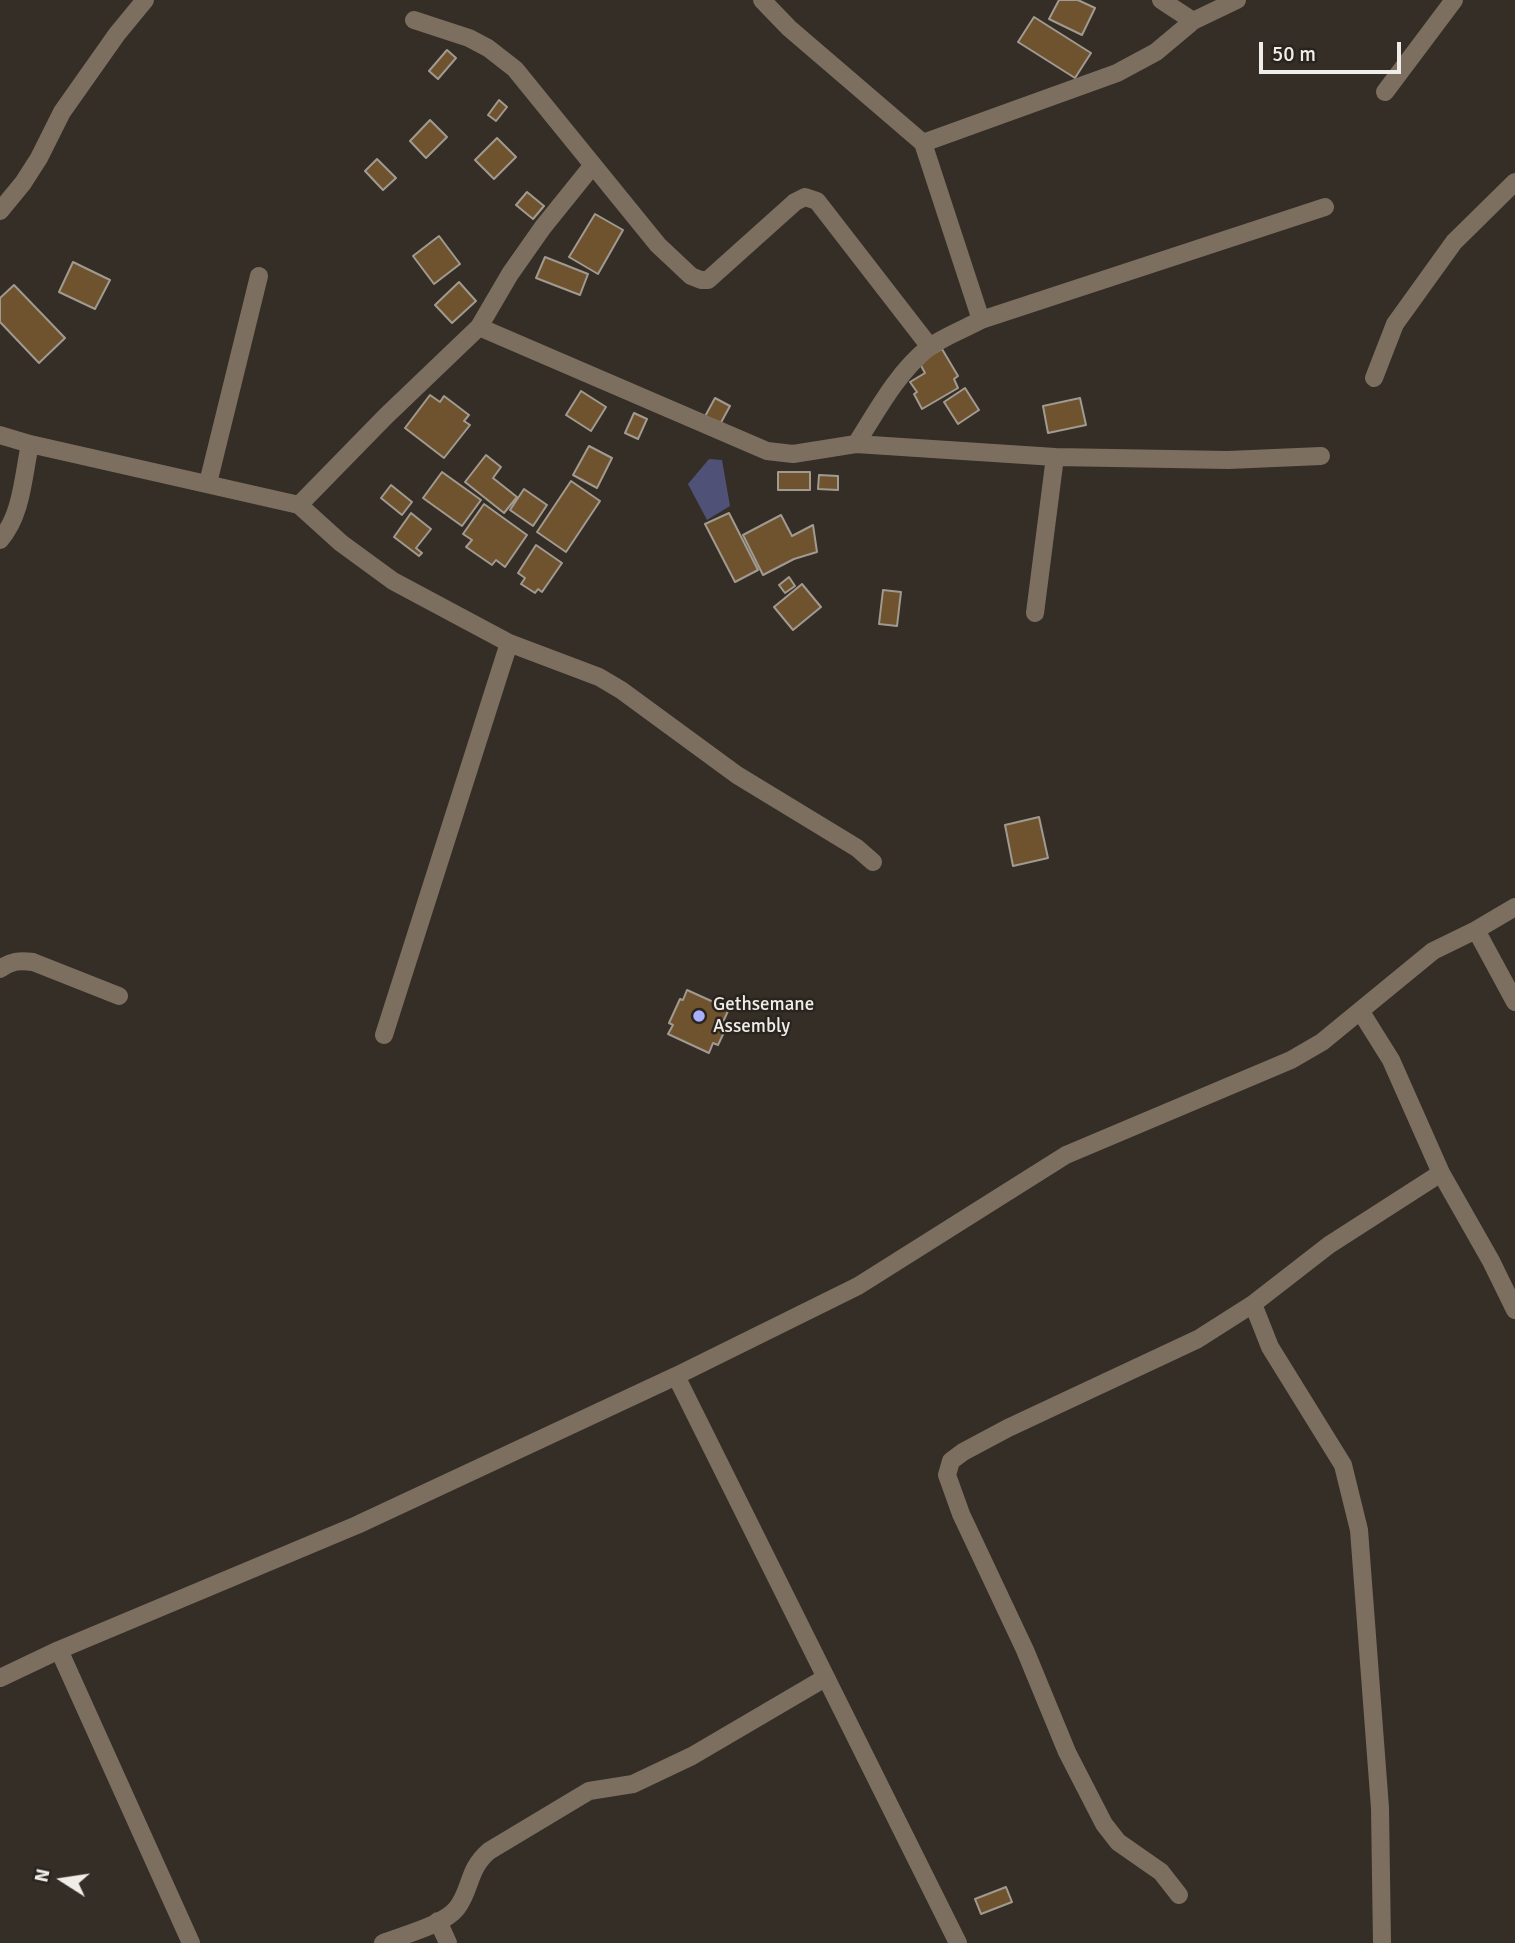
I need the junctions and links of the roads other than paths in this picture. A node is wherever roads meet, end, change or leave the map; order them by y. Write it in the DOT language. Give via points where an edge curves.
graph roads {
  1 [pos="145,0"];
  2 [pos="762,0"];
  3 [pos="1161,0"];
  4 [pos="1237,0"];
  5 [pos="1454,0"];
  6 [pos="414,20"];
  7 [pos="1193,21"];
  8 [pos="1385,92"];
  9 [pos="923,143"];
  10 [pos="593,165"];
  11 [pos="1515,182"];
  12 [pos="1325,207"];
  13 [pos="0,211"];
  14 [pos="259,276"];
  15 [pos="981,320"];
  16 [pos="479,327"];
  17 [pos="929,347"];
  18 [pos="1374,378"];
  19 [pos="0,435"];
  20 [pos="30,444"];
  21 [pos="856,444"];
  22 [pos="1321,456"];
  23 [pos="1055,457"];
  24 [pos="208,483"];
  25 [pos="299,505"];
  26 [pos="0,540"];
  27 [pos="1035,613"];
  28 [pos="509,643"];
  29 [pos="873,862"];
  30 [pos="1515,907"];
  31 [pos="1476,930"];
  32 [pos="0,969"];
  33 [pos="119,996"];
  34 [pos="1515,1003"];
  35 [pos="1361,1012"];
  36 [pos="384,1035"];
  37 [pos="1441,1173"];
  38 [pos="1253,1304"];
  39 [pos="1515,1310"];
  40 [pos="676,1376"];
  41 [pos="59,1650"];
  42 [pos="0,1678"];
  43 [pos="825,1678"];
  44 [pos="1179,1895"];
  45 [pos="438,1921"];
  46 [pos="191,1943"];
  47 [pos="383,1943"];
  48 [pos="448,1943"];
  49 [pos="958,1943"];
  50 [pos="1382,1943"];
  1 -- 13 [label="street" via="62,112 39,158"];
  2 -- 9 [label="street"];
  3 -- 7 [label="street"];
  4 -- 7 [label="street"];
  5 -- 8 [label="street"];
  6 -- 10 [label="street" via="469,38 515,69"];
  7 -- 9 [label="street" via="1156,52 1117,73"];
  9 -- 15 [label="street"];
  10 -- 16 [label="street" via="543,227"];
  10 -- 17 [label="street" via="658,245 701,280 708,280 795,202 805,197 817,201"];
  11 -- 18 [label="street" via="1454,242 1395,324"];
  12 -- 15 [label="street"];
  14 -- 24 [label="street"];
  15 -- 17 [label="street"];
  16 -- 21 [label="street" via="767,451 793,454"];
  16 -- 25 [label="street"];
  17 -- 21 [label="street" via="891,389"];
  19 -- 20 [label="street"];
  20 -- 24 [label="street"];
  20 -- 26 [label="street" via="16,516"];
  21 -- 23 [label="street"];
  22 -- 23 [label="street" via="1228,460"];
  23 -- 27 [label="street"];
  24 -- 25 [label="street"];
  25 -- 28 [label="street" via="393,581"];
  28 -- 29 [label="street" via="621,690 737,775"];
  28 -- 36 [label="street"];
  30 -- 31 [label="street"];
  31 -- 34 [label="street"];
  31 -- 35 [label="street" via="1433,951"];
  32 -- 33 [label="street" via="20,960 33,962"];
  35 -- 37 [label="street" via="1397,1072"];
  35 -- 40 [label="street" via="1291,1060 1066,1155 858,1286"];
  37 -- 38 [label="street" via="1329,1245"];
  37 -- 39 [label="street"];
  38 -- 44 [label="street" via="1198,1339 963,1452 951,1461 947,1475 1067,1752 1104,1824 1118,1842 1161,1872"];
  38 -- 50 [label="street" via="1270,1347 1343,1465 1359,1530 1380,1808"];
  40 -- 41 [label="street" via="357,1525"];
  40 -- 43 [label="street"];
  41 -- 42 [label="street"];
  41 -- 46 [label="street"];
  43 -- 45 [label="street" via="692,1756 633,1784 589,1791 489,1851 478,1860 456,1909"];
  43 -- 49 [label="street"];
  45 -- 47 [label="street"];
  45 -- 48 [label="street"];
}
